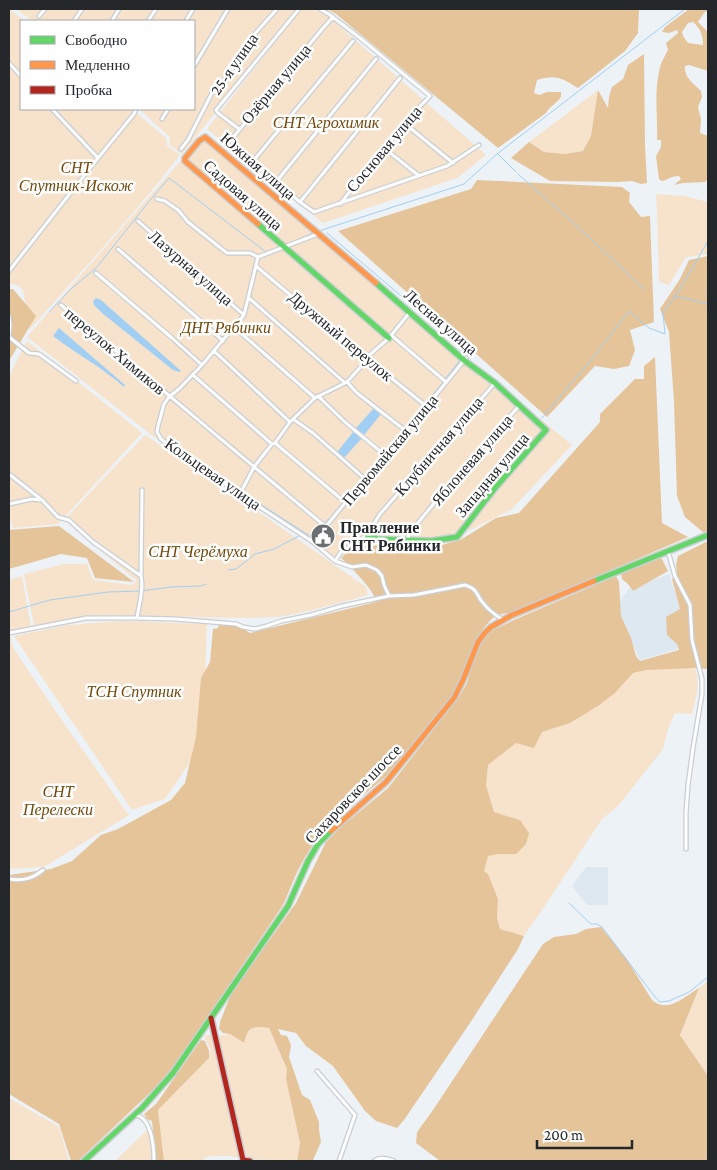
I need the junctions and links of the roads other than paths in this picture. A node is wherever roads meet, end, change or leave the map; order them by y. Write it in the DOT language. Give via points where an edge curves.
graph roads {
  1 [pos="45,9"];
  2 [pos="82,9"];
  3 [pos="119,9"];
  4 [pos="156,9"];
  5 [pos="193,9"];
  6 [pos="228,9"];
  7 [pos="277,9"];
  8 [pos="299,9"];
  9 [pos="320,9"];
  10 [pos="40,16"];
  11 [pos="333,17"];
  12 [pos="75,20"];
  13 [pos="113,20"];
  14 [pos="149,20"];
  15 [pos="187,20"];
  16 [pos="353,40"];
  17 [pos="376,59"];
  18 [pos="9,63"];
  19 [pos="195,64"];
  20 [pos="20,75"];
  21 [pos="400,78"];
  22 [pos="53,110"];
  23 [pos="136,110"];
  24 [pos="167,110"];
  25 [pos="162,119"];
  26 [pos="404,123"];
  27 [pos="239,129"];
  28 [pos="479,145"];
  29 [pos="384,148"];
  30 [pos="181,149"];
  31 [pos="98,158"];
  32 [pos="185,161"];
  33 [pos="253,161"];
  34 [pos="453,163"];
  35 [pos="417,176"];
  36 [pos="276,182"];
  37 [pos="157,199"];
  38 [pos="300,202"];
  39 [pos="339,204"];
  40 [pos="138,221"];
  41 [pos="318,234"];
  42 [pos="285,247"];
  43 [pos="118,249"];
  44 [pos="258,257"];
  45 [pos="256,266"];
  46 [pos="9,271"];
  47 [pos="96,273"];
  48 [pos="249,298"];
  49 [pos="61,305"];
  50 [pos="410,312"];
  51 [pos="244,315"];
  52 [pos="9,317"];
  53 [pos="234,327"];
  54 [pos="9,336"];
  55 [pos="390,337"];
  56 [pos="223,341"];
  57 [pos="214,351"];
  58 [pos="366,360"];
  59 [pos="466,360"];
  60 [pos="202,365"];
  61 [pos="193,375"];
  62 [pos="76,381"];
  63 [pos="347,382"];
  64 [pos="446,382"];
  65 [pos="495,383"];
  66 [pos="169,397"];
  67 [pos="317,397"];
  68 [pos="426,406"];
  69 [pos="519,406"];
  70 [pos="292,420"];
  71 [pos="546,430"];
  72 [pos="406,431"];
  73 [pos="274,443"];
  74 [pos="386,456"];
  75 [pos="254,467"];
  76 [pos="9,474"];
  77 [pos="365,479"];
  78 [pos="142,490"];
  79 [pos="240,494"];
  80 [pos="41,500"];
  81 [pos="346,503"];
  82 [pos="9,504"];
  83 [pos="326,528"];
  84 [pos="367,535"];
  85 [pos="708,535"];
  86 [pos="407,539"];
  87 [pos="313,542"];
  88 [pos="668,551"];
  89 [pos="335,561"];
  90 [pos="141,576"];
  91 [pos="389,596"];
  92 [pos="136,618"];
  93 [pos="503,620"];
  94 [pos="9,633"];
  95 [pos="686,849"];
  96 [pos="43,870"];
  97 [pos="9,879"];
  98 [pos="211,1018"];
  99 [pos="317,1071"];
  100 [pos="135,1115"];
  101 [pos="243,1160"];
  102 [pos="84,1161"];
  103 [pos="154,1161"];
  104 [pos="250,1161"];
  105 [pos="339,1161"];
  106 [pos="374,1161"];
  107 [pos="394,1161"];
  1 -- 10 [label="street"];
  2 -- 12 [label="street"];
  3 -- 13 [label="street"];
  4 -- 14 [label="street"];
  5 -- 15 [label="street"];
  6 -- 19 [label="street"];
  7 -- 30 [label="street, 25-я улица" via="252,37 225,80 213,91"];
  8 -- 27 [label="street" via="216,110"];
  9 -- 11 [label="street"];
  11 -- 26 [label="street, Сосновая улица" via="430,96"];
  11 -- 27 [label="street, Озёрная улица"];
  16 -- 33 [label="street"];
  17 -- 36 [label="street"];
  18 -- 20 [label="street"];
  21 -- 38 [label="street"];
  22 -- 31 [label="street"];
  23 -- 31 [label="street"];
  24 -- 25 [label="street"];
  26 -- 29 [label="street, Сосновая улица"];
  26 -- 34 [label="street"];
  27 -- 33 [label="street, Озёрная улица" via="231,140"];
  28 -- 34 [label="street"];
  29 -- 35 [label="street"];
  29 -- 39 [label="street, Сосновая улица"];
  31 -- 46 [label="street"];
  32 -- 41 [label="street, Южная улица" via="199,141 206,137"];
  32 -- 42 [label="street, Садовая улица"];
  33 -- 36 [label="street, Озёрная улица"];
  34 -- 35 [label="street"];
  35 -- 39 [label="street"];
  36 -- 38 [label="street, Озёрная улица"];
  37 -- 44 [label="street" via="178,210 188,222 227,252"];
  38 -- 39 [label="street, Озёрная улица" via="314,212"];
  40 -- 51 [label="street, Лазурная улица"];
  41 -- 42 [label="street"];
  41 -- 50 [label="street, Лесная улица"];
  42 -- 44 [label="street"];
  42 -- 55 [label="street, Садовая улица"];
  43 -- 56 [label="street"];
  44 -- 45 [label="street, Кольцевая улица"];
  45 -- 48 [label="street, Кольцевая улица"];
  45 -- 58 [label="street, Дружный переулок"];
  47 -- 60 [label="street"];
  48 -- 51 [label="street, Кольцевая улица"];
  48 -- 63 [label="street"];
  49 -- 66 [label="street, переулок Химиков"];
  50 -- 55 [label="street"];
  50 -- 59 [label="street, Лесная улица"];
  51 -- 53 [label="street, Кольцевая улица"];
  52 -- 54 [label="street"];
  53 -- 56 [label="street, Кольцевая улица"];
  53 -- 67 [label="street"];
  54 -- 62 [label="street" via="29,353 39,354"];
  55 -- 58 [label="street"];
  55 -- 64 [label="street"];
  56 -- 57 [label="street, Кольцевая улица"];
  57 -- 60 [label="street, Кольцевая улица"];
  57 -- 70 [label="street"];
  58 -- 63 [label="street"];
  58 -- 68 [label="street, Дружный переулок"];
  59 -- 64 [label="street, Первомайская улица"];
  59 -- 65 [label="street, Лесная улица"];
  60 -- 61 [label="street, Кольцевая улица"];
  61 -- 66 [label="street, Кольцевая улица"];
  61 -- 73 [label="street"];
  63 -- 67 [label="street"];
  63 -- 72 [label="street"];
  64 -- 68 [label="street, Первомайская улица"];
  65 -- 69 [label="street, Лесная улица"];
  65 -- 84 [label="street, Клубничная улица" via="380,514"];
  66 -- 75 [label="street, переулок Химиков"];
  66 -- 79 [label="street, Кольцевая улица" via="160,414 158,436"];
  67 -- 70 [label="street"];
  67 -- 74 [label="street"];
  68 -- 72 [label="street, Первомайская улица"];
  69 -- 71 [label="street, Лесная улица"];
  69 -- 86 [label="street, Яблоневая улица"];
  70 -- 73 [label="street"];
  70 -- 77 [label="street" via="313,433"];
  71 -- 86 [label="street, Западная улица" via="457,537 431,541"];
  72 -- 74 [label="street, Первомайская улица"];
  73 -- 75 [label="street"];
  73 -- 81 [label="street"];
  74 -- 77 [label="street, Первомайская улица"];
  75 -- 79 [label="street"];
  75 -- 83 [label="street, переулок Химиков"];
  76 -- 80 [label="street"];
  77 -- 81 [label="street, Первомайская улица"];
  78 -- 90 [label="street"];
  79 -- 87 [label="street, Кольцевая улица"];
  80 -- 82 [label="street"];
  80 -- 90 [label="street" via="58,517 69,520 93,542"];
  81 -- 83 [label="street, Первомайская улица"];
  83 -- 87 [label="street, Первомайская улица"];
  84 -- 86 [label="street, Западная улица" via="378,539"];
  84 -- 89 [label="street" via="341,552"];
  85 -- 88 [label="street, Сахаровское шоссе"];
  87 -- 89 [label="street, Кольцевая улица"];
  88 -- 93 [label="street, Сахаровское шоссе"];
  88 -- 95 [label="street" via="675,576 690,605 692,640 703,686 688,785"];
  89 -- 91 [label="street" via="378,570"];
  90 -- 92 [label="street" via="142,591"];
  91 -- 92 [label="street" via="255,629 236,624"];
  91 -- 93 [label="street" via="414,595 465,585 473,588 482,603"];
  92 -- 94 [label="street" via="86,618"];
  93 -- 98 [label="street, Сахаровское шоссе" via="480,638 457,694 412,751 386,782 317,846 288,906"];
  96 -- 97 [label="street" via="34,877"];
  98 -- 100 [label="street, Сахаровское шоссе" via="164,1084"];
  98 -- 101 [label="street"];
  99 -- 105 [label="street" via="355,1115"];
  100 -- 102 [label="street, Сахаровское шоссе"];
  100 -- 103 [label="street" via="140,1116 149,1128"];
  101 -- 104 [label="street"];
  106 -- 107 [label="street" via="377,1158"];
}
